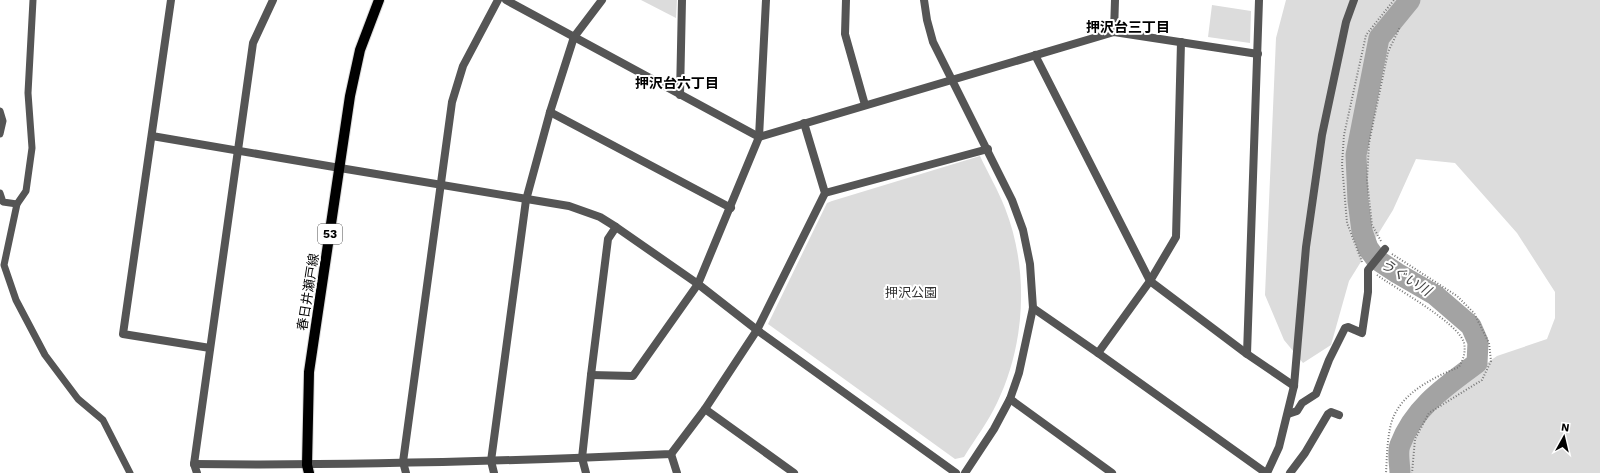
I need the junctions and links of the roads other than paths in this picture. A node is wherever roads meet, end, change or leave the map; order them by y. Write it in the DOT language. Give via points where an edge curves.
graph roads {
  1 [pos="34,0"];
  2 [pos="171,0"];
  3 [pos="273,0"];
  4 [pos="379,0"];
  5 [pos="498,0"];
  6 [pos="506,0"];
  7 [pos="602,0"];
  8 [pos="682,0"];
  9 [pos="766,0"];
  10 [pos="846,0"];
  11 [pos="924,0"];
  12 [pos="1115,0"];
  13 [pos="1260,0"];
  14 [pos="1354,0"];
  15 [pos="1114,32"];
  16 [pos="574,37"];
  17 [pos="1181,42"];
  18 [pos="1258,54"];
  19 [pos="1035,55"];
  20 [pos="953,79"];
  21 [pos="680,95"];
  22 [pos="865,105"];
  23 [pos="0,111"];
  24 [pos="550,112"];
  25 [pos="804,123"];
  26 [pos="0,134"];
  27 [pos="152,136"];
  28 [pos="759,137"];
  29 [pos="988,149"];
  30 [pos="238,151"];
  31 [pos="340,168"];
  32 [pos="441,185"];
  33 [pos="0,193"];
  34 [pos="825,193"];
  35 [pos="526,200"];
  36 [pos="16,204"];
  37 [pos="730,208"];
  38 [pos="616,227"];
  39 [pos="1385,249"];
  40 [pos="1150,280"];
  41 [pos="698,284"];
  42 [pos="1033,308"];
  43 [pos="757,330"];
  44 [pos="210,348"];
  45 [pos="1098,353"];
  46 [pos="1247,354"];
  47 [pos="591,375"];
  48 [pos="1294,386"];
  49 [pos="1010,400"];
  50 [pos="705,409"];
  51 [pos="1288,414"];
  52 [pos="1339,414"];
  53 [pos="671,454"];
  54 [pos="582,458"];
  55 [pos="490,460"];
  56 [pos="403,462"];
  57 [pos="194,464"];
  58 [pos="308,469"];
  59 [pos="130,473"];
  60 [pos="197,473"];
  61 [pos="406,473"];
  62 [pos="494,473"];
  63 [pos="586,473"];
  64 [pos="677,473"];
  65 [pos="794,473"];
  66 [pos="956,473"];
  67 [pos="965,473"];
  68 [pos="1112,473"];
  69 [pos="1266,473"];
  70 [pos="1290,473"];
  1 -- 36 [label="lane" via="28,93 32,148 26,191"];
  2 -- 27 [label="street"];
  3 -- 30 [label="street" via="253,43"];
  4 -- 31 [label="main road, 春日井瀬戸線 / 53" via="358,58"];
  5 -- 32 [label="street" via="463,66 452,102"];
  6 -- 16 [label="street"];
  7 -- 16 [label="street"];
  8 -- 21 [label="street"];
  9 -- 28 [label="street"];
  10 -- 22 [label="street" via="845,34"];
  11 -- 20 [label="street" via="933,42"];
  12 -- 15 [label="street"];
  13 -- 18 [label="street"];
  14 -- 48 [label="street" via="1346,22 1322,135 1306,247"];
  15 -- 17 [label="street"];
  15 -- 19 [label="street"];
  16 -- 21 [label="street"];
  16 -- 24 [label="street"];
  17 -- 18 [label="street"];
  17 -- 40 [label="street" via="1176,237"];
  18 -- 46 [label="street"];
  19 -- 20 [label="street"];
  19 -- 40 [label="street"];
  20 -- 22 [label="street"];
  20 -- 29 [label="street"];
  21 -- 28 [label="street"];
  22 -- 25 [label="street"];
  23 -- 26 [label="lane" via="3,122"];
  24 -- 35 [label="street"];
  24 -- 37 [label="street"];
  25 -- 28 [label="street"];
  25 -- 34 [label="street"];
  27 -- 30 [label="street"];
  27 -- 44 [label="street" via="123,334"];
  28 -- 37 [label="street"];
  29 -- 34 [label="street"];
  29 -- 42 [label="street" via="1023,230 1030,264"];
  30 -- 31 [label="street"];
  30 -- 44 [label="street"];
  31 -- 32 [label="street"];
  31 -- 58 [label="main road, 春日井瀬戸線 / 53" via="309,372"];
  32 -- 35 [label="street"];
  32 -- 56 [label="street"];
  33 -- 36 [label="lane" via="3,202"];
  34 -- 43 [label="street"];
  35 -- 38 [label="street" via="569,206 600,217"];
  35 -- 55 [label="street"];
  36 -- 59 [label="lane" via="4,265 16,300 45,355 78,398 103,420"];
  37 -- 41 [label="street"];
  38 -- 41 [label="street"];
  38 -- 47 [label="street" via="608,240"];
  39 -- 51 [label="street" via="1368,270 1368,292 1362,333 1345,328 1316,394 1302,403 1297,411"];
  40 -- 45 [label="street"];
  40 -- 46 [label="street"];
  41 -- 43 [label="street"];
  41 -- 47 [label="street" via="633,376"];
  42 -- 45 [label="street"];
  42 -- 49 [label="street" via="1019,373"];
  43 -- 50 [label="street"];
  43 -- 66 [label="street"];
  44 -- 57 [label="street"];
  45 -- 69 [label="street"];
  46 -- 48 [label="street"];
  47 -- 54 [label="street"];
  48 -- 51 [label="street"];
  49 -- 67 [label="street"];
  49 -- 68 [label="street"];
  50 -- 53 [label="street"];
  50 -- 65 [label="street"];
  51 -- 69 [label="street" via="1279,447"];
  52 -- 70 [label="street" via="1328,414"];
  53 -- 54 [label="street"];
  53 -- 64 [label="street"];
  54 -- 55 [label="street"];
  54 -- 63 [label="street"];
  55 -- 56 [label="street"];
  55 -- 62 [label="street"];
  56 -- 58 [label="street"];
  56 -- 61 [label="street"];
  57 -- 58 [label="street"];
  57 -- 60 [label="street"];
}
